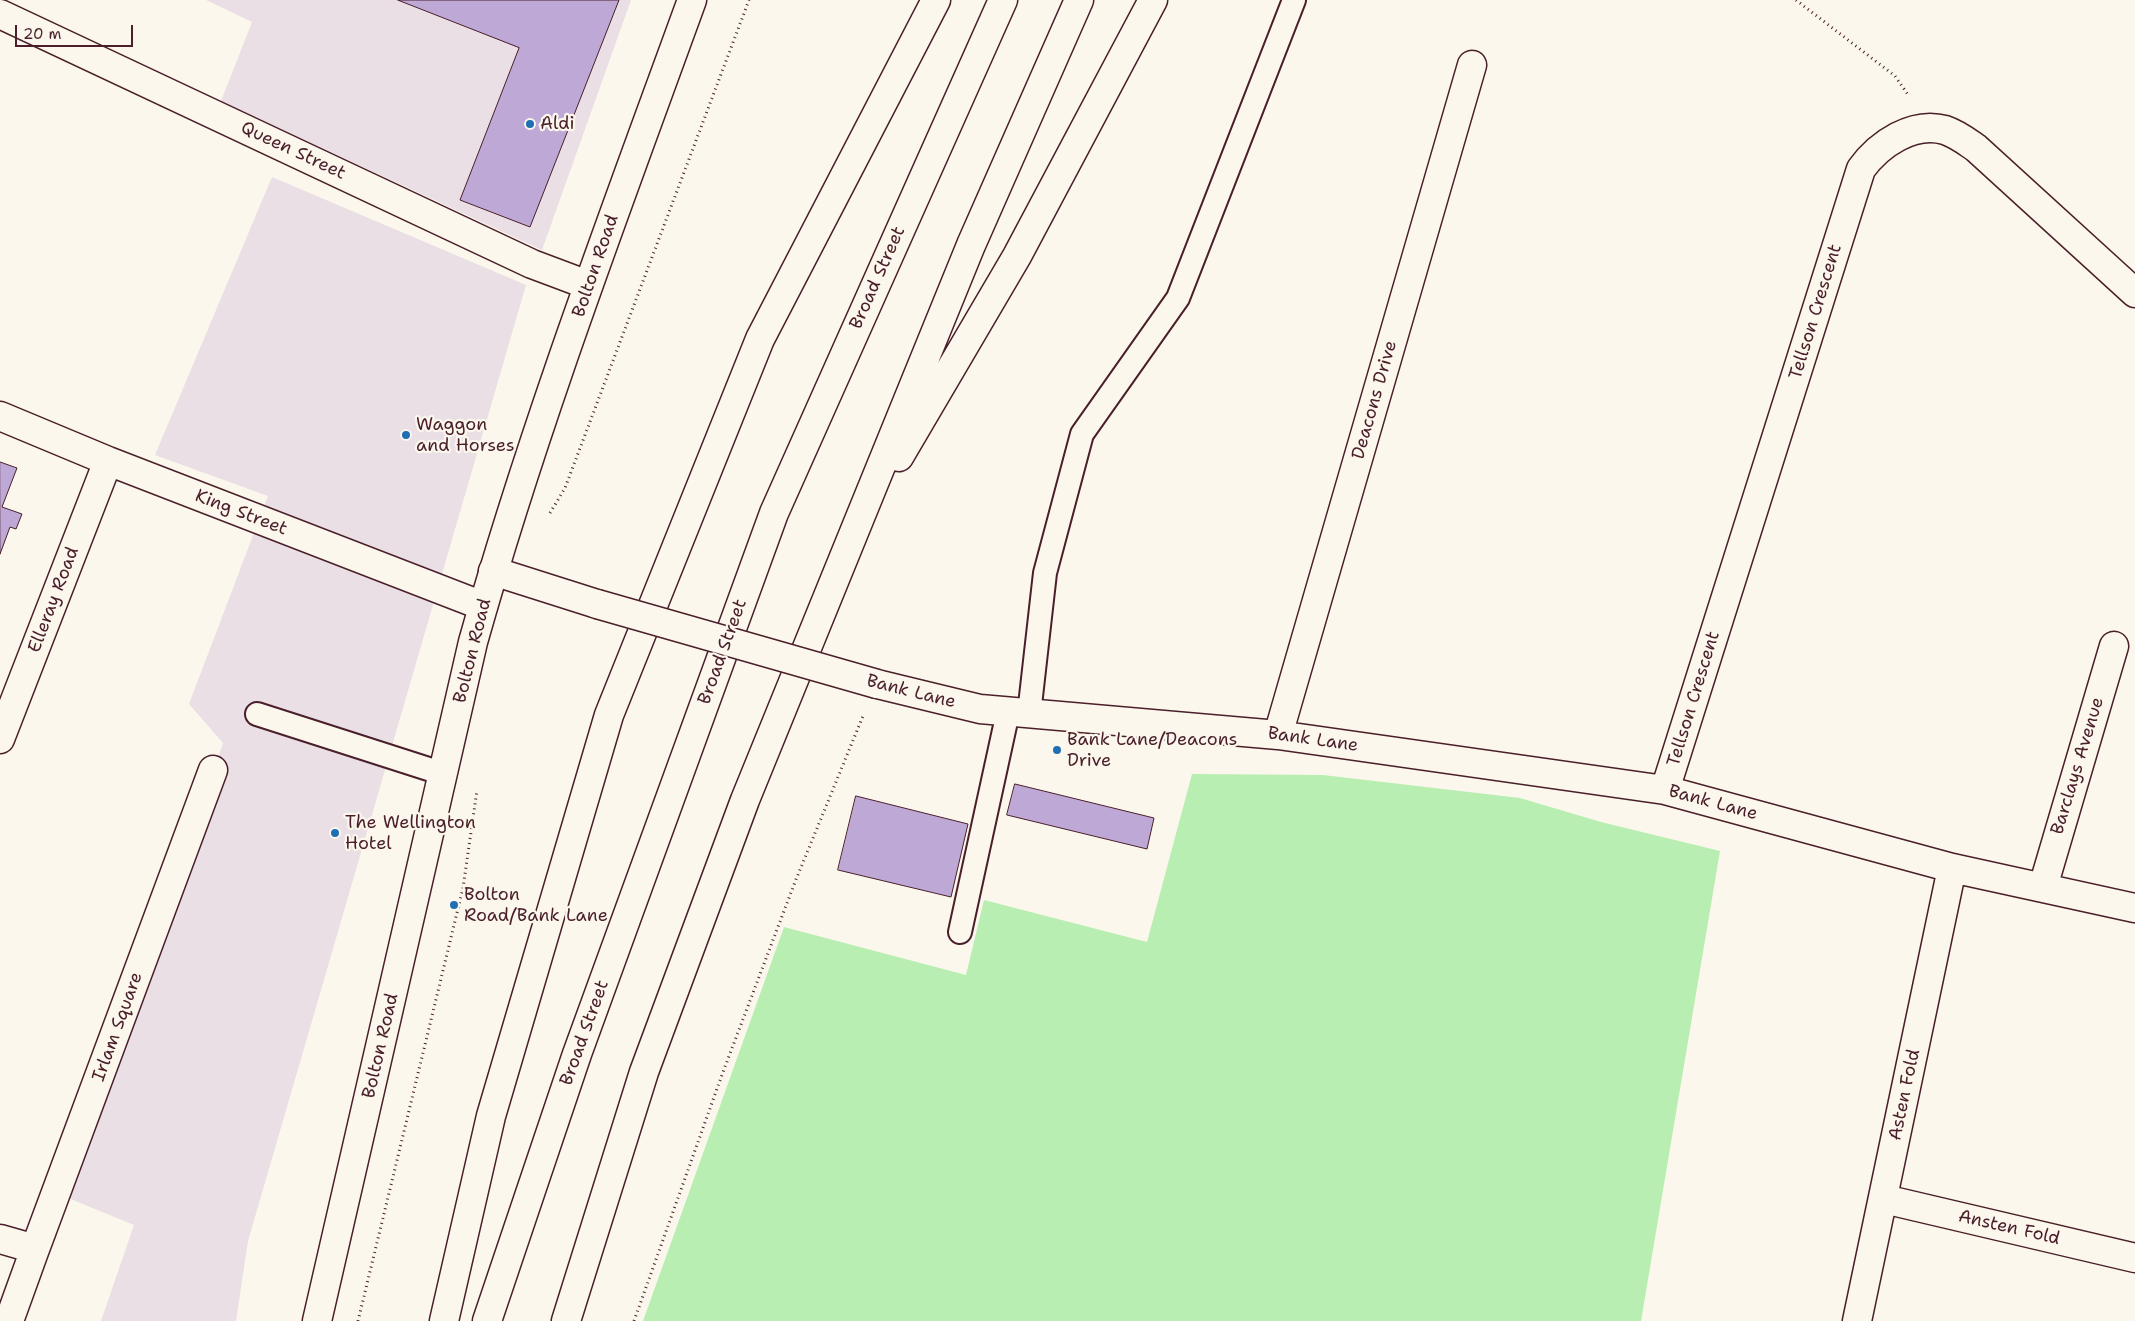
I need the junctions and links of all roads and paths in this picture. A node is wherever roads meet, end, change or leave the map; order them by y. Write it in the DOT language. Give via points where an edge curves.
graph roads {
  1 [pos="692,0"];
  2 [pos="749,0"];
  3 [pos="936,0"];
  4 [pos="1003,0"];
  5 [pos="1078,0"];
  6 [pos="1153,0"];
  7 [pos="1294,0"];
  8 [pos="1796,0"];
  9 [pos="0,14"];
  10 [pos="1472,65"];
  11 [pos="1926,128"];
  12 [pos="588,285"];
  13 [pos="2135,293"];
  14 [pos="0,416"];
  15 [pos="108,461"];
  16 [pos="546,519"];
  17 [pos="849,542"];
  18 [pos="493,571"];
  19 [pos="483,606"];
  20 [pos="2114,646"];
  21 [pos="877,684"];
  22 [pos="1018,713"];
  23 [pos="257,714"];
  24 [pos="1278,734"];
  25 [pos="0,740"];
  26 [pos="213,770"];
  27 [pos="444,774"];
  28 [pos="478,781"];
  29 [pos="1665,790"];
  30 [pos="1952,868"];
  31 [pos="2042,887"];
  32 [pos="2135,908"];
  33 [pos="960,932"];
  34 [pos="1884,1199"];
  35 [pos="0,1238"];
  36 [pos="36,1250"];
  37 [pos="2135,1258"];
  38 [pos="9,1321"];
  39 [pos="317,1321"];
  40 [pos="358,1321"];
  41 [pos="444,1321"];
  42 [pos="487,1321"];
  43 [pos="566,1321"];
  44 [pos="634,1321"];
  45 [pos="1857,1321"];
  1 -- 12 [label="main road, Bolton Road"];
  2 -- 16 [label="path" via="565,488"];
  3 -- 41 [label="main road" via="760,339 609,715 491,1116"];
  4 -- 42 [label="main road, Broad Street" via="774,512 577,1054"];
  5 -- 17 [label="main road" via="971,245"];
  6 -- 17 [label="main road" via="1017,256"];
  7 -- 22 [label="lane" via="1178,298 1082,434 1045,573"];
  8 -- 11 [label="path" via="1895,76 1920,110"];
  9 -- 12 [label="main road, Queen Street" via="532,264"];
  10 -- 24 [label="main road, Deacons Drive"];
  11 -- 13 [label="main road, Tellson Crescent" via="1960,136 1976,148"];
  11 -- 29 [label="main road, Tellson Crescent" via="1889,141 1872,153 1861,168"];
  12 -- 18 [label="main road, Bolton Road"];
  14 -- 15 [label="main road, King Street"];
  15 -- 19 [label="main road, King Street"];
  15 -- 25 [label="main road, Elleray Road"];
  17 -- 43 [label="main road" via="745,800 644,1072"];
  18 -- 19 [label="main road, Bolton Road"];
  18 -- 21 [label="main road, Bank Lane, bridge"];
  19 -- 27 [label="main road, Bolton Road"];
  20 -- 31 [label="main road, Barclays Avenue"];
  21 -- 22 [label="main road, Bank Lane" via="980,709"];
  21 -- 44 [label="path" via="792,891"];
  22 -- 24 [label="main road, Bank Lane"];
  22 -- 33 [label="lane"];
  23 -- 27 [label="lane"];
  24 -- 29 [label="main road, Bank Lane"];
  26 -- 36 [label="main road, Irlam Square"];
  27 -- 39 [label="main road, Bolton Road"];
  28 -- 40 [label="path" via="463,888"];
  29 -- 30 [label="main road, Bank Lane"];
  30 -- 31 [label="main road, Bank Lane"];
  30 -- 34 [label="main road, Asten Fold"];
  31 -- 32 [label="main road, Bank Lane"];
  34 -- 37 [label="main road, Ansten Fold"];
  34 -- 45 [label="main road, Asten Fold"];
  35 -- 36 [label="main road"];
  36 -- 38 [label="main road, Irlam Square"];
}
